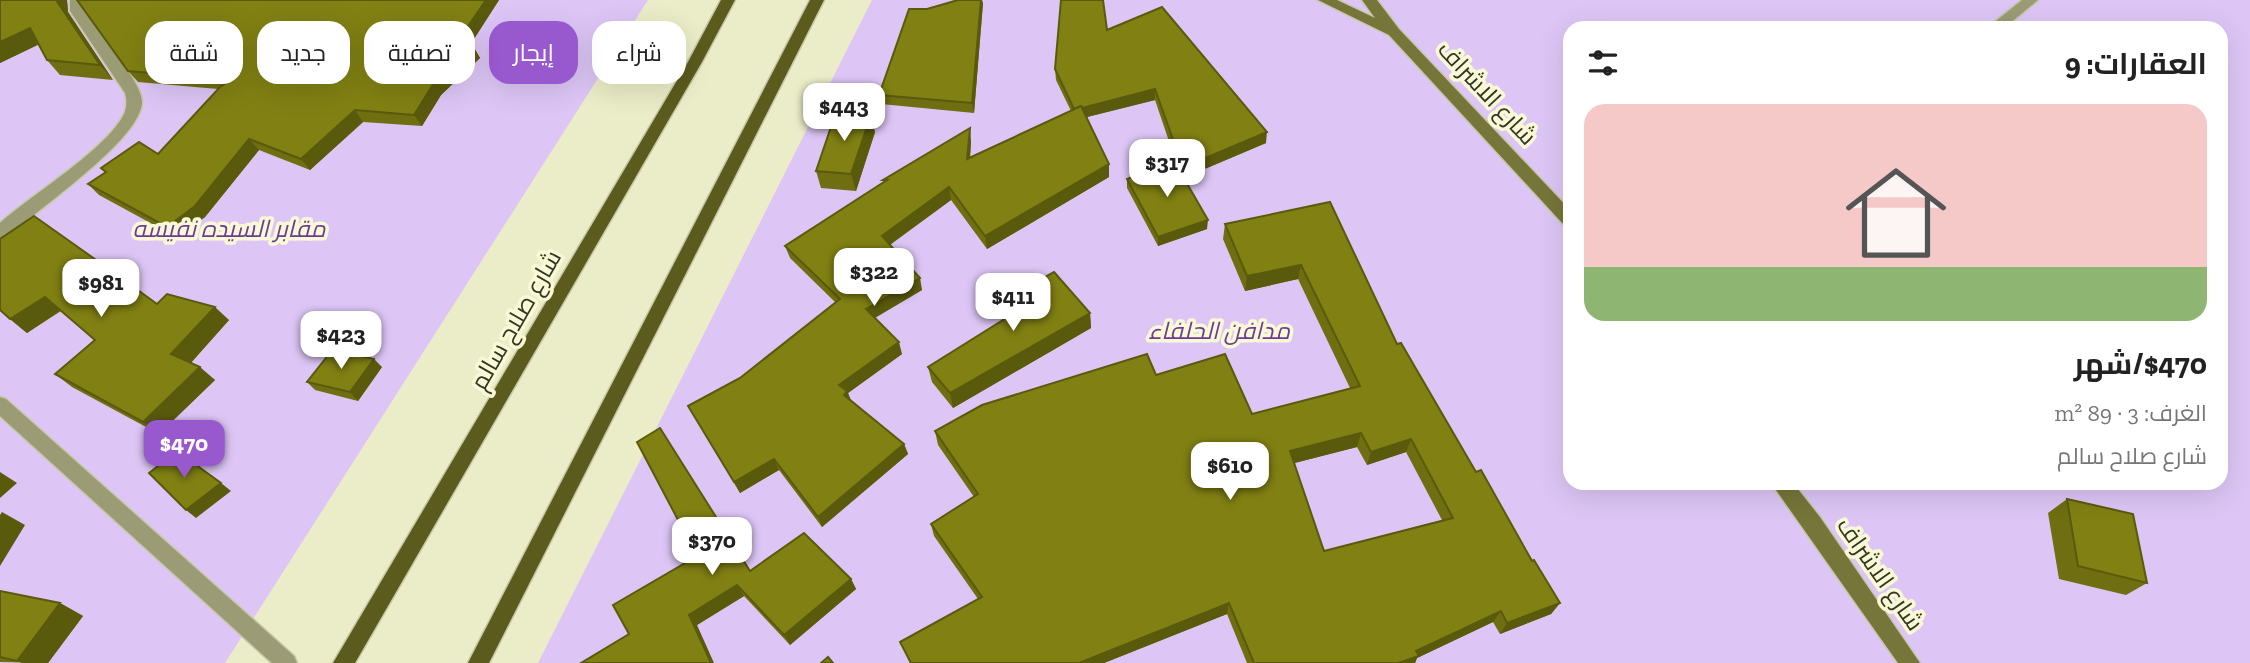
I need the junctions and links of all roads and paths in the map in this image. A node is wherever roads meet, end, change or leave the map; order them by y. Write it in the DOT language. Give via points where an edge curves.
graph roads {
  1 [pos="77,0"];
  2 [pos="728,0"];
  3 [pos="817,0"];
  4 [pos="1325,0"];
  5 [pos="1369,0"];
  6 [pos="2031,0"];
  7 [pos="2003,21"];
  8 [pos="1394,33"];
  9 [pos="1563,214"];
  10 [pos="0,233"];
  11 [pos="0,405"];
  12 [pos="1787,490"];
  13 [pos="287,663"];
  14 [pos="343,663"];
  15 [pos="478,663"];
  16 [pos="1910,663"];
  1 -- 10 [label="street" via="77,11 129,87 135,101 131,118 118,137"];
  2 -- 14 [label="main road, شارع صلاح سالم"];
  3 -- 15 [label="main road"];
  4 -- 8 [label="street, شارع الاشراف"];
  5 -- 8 [label="street, شارع الاشراف"];
  6 -- 7 [label="street"];
  8 -- 9 [label="street, شارع الاشراف"];
  11 -- 13 [label="street"];
  12 -- 16 [label="street, شارع الاشراف"];
}
